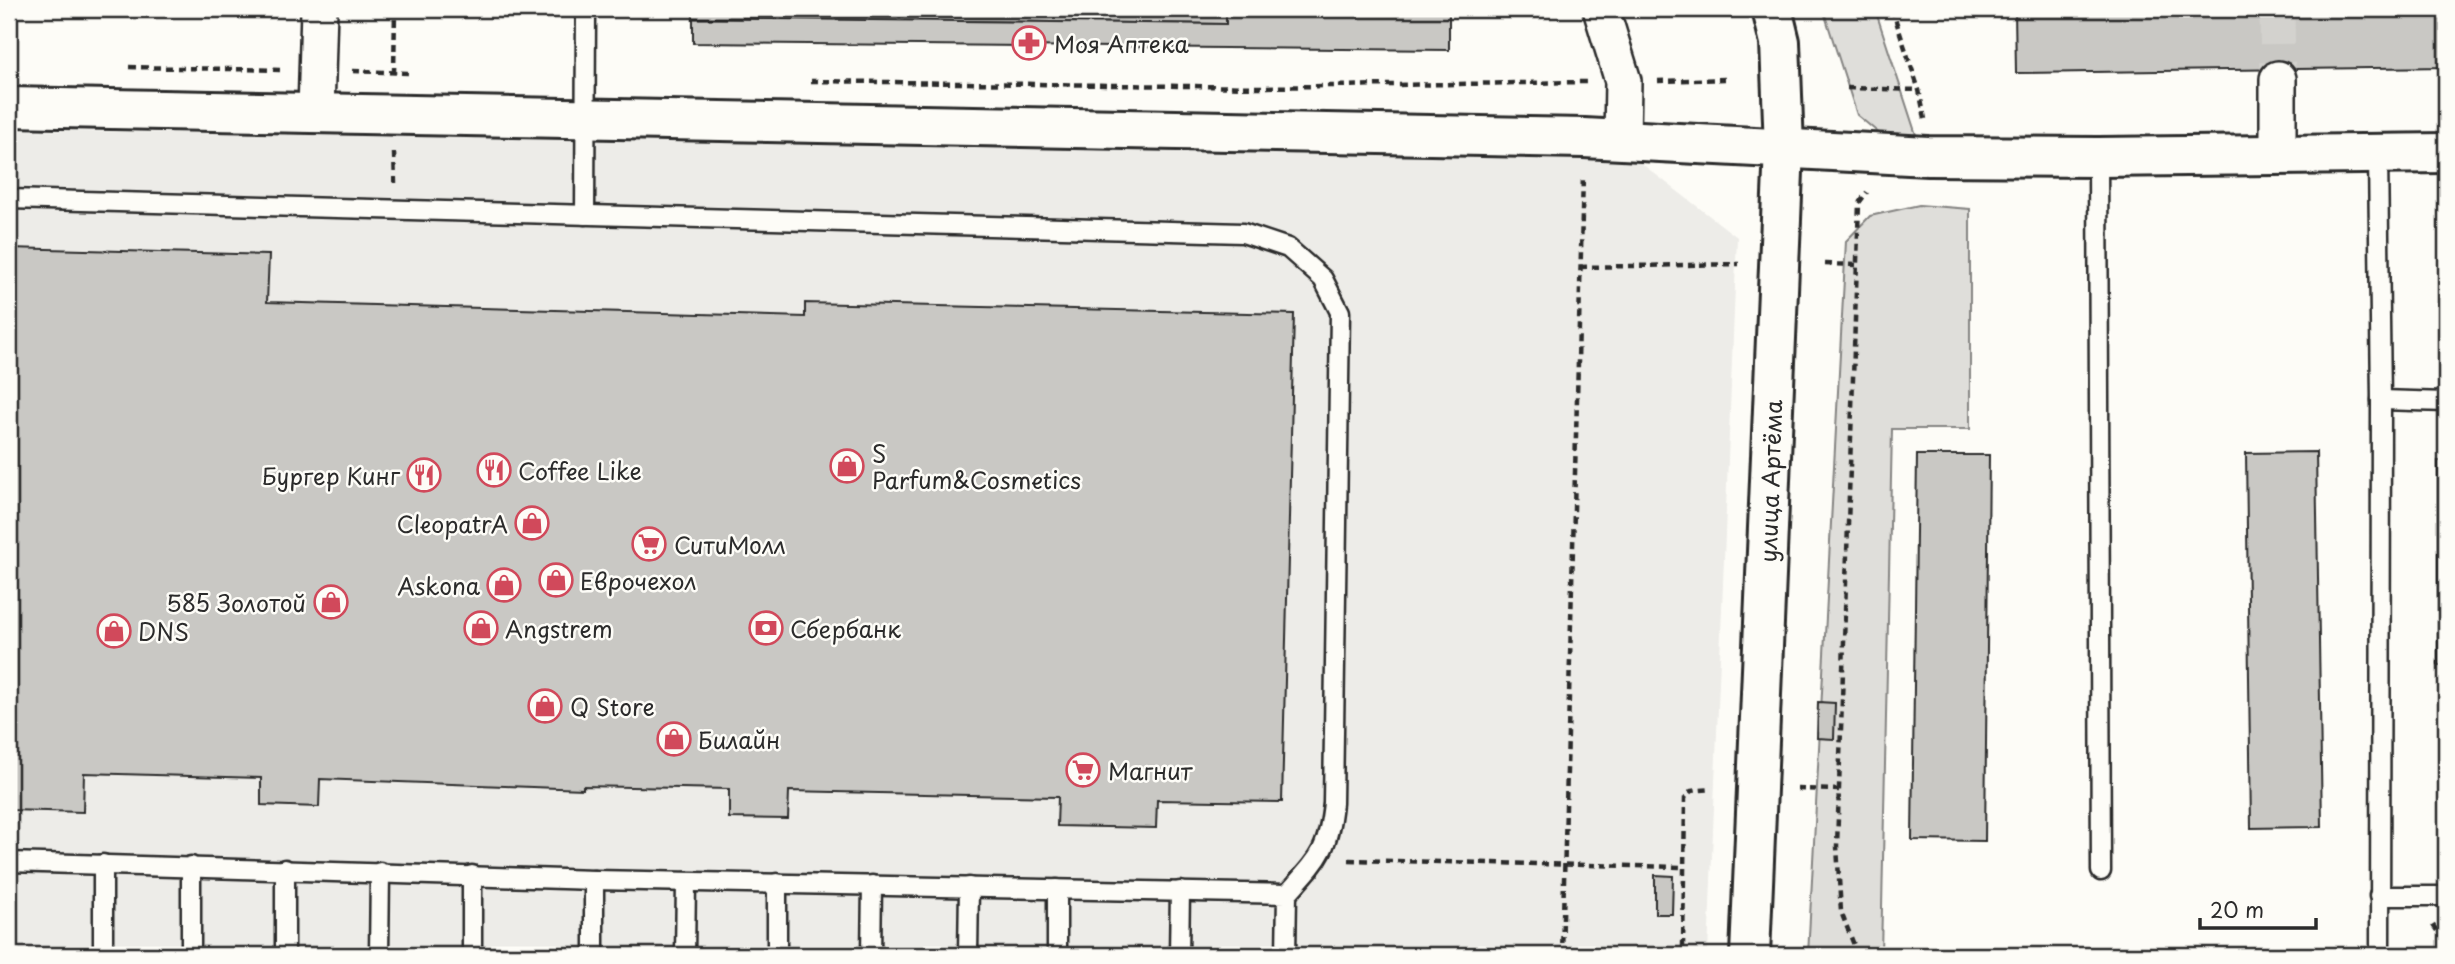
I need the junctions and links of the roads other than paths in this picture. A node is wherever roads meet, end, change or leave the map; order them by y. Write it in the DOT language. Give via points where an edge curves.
graph roads {
  1 [pos="319,9"];
  2 [pos="586,9"];
  3 [pos="1601,9"];
  4 [pos="1772,9"];
  5 [pos="2278,79"];
  6 [pos="9,107"];
  7 [pos="316,112"];
  8 [pos="586,119"];
  9 [pos="1622,139"];
  10 [pos="1784,148"];
  11 [pos="2446,153"];
  12 [pos="2278,155"];
  13 [pos="2378,155"];
  14 [pos="2098,157"];
  15 [pos="9,199"];
  16 [pos="585,215"];
  17 [pos="2381,400"];
  18 [pos="2446,402"];
  19 [pos="9,862"];
  20 [pos="103,864"];
  21 [pos="191,866"];
  22 [pos="285,869"];
  23 [pos="2101,871"];
  24 [pos="380,872"];
  25 [pos="472,875"];
  26 [pos="594,880"];
  27 [pos="686,882"];
  28 [pos="777,884"];
  29 [pos="872,885"];
  30 [pos="969,887"];
  31 [pos="1057,889"];
  32 [pos="1180,891"];
  33 [pos="1287,894"];
  34 [pos="2379,896"];
  35 [pos="2446,896"];
  36 [pos="103,955"];
  37 [pos="191,955"];
  38 [pos="285,955"];
  39 [pos="379,955"];
  40 [pos="472,955"];
  41 [pos="594,955"];
  42 [pos="685,955"];
  43 [pos="777,955"];
  44 [pos="871,955"];
  45 [pos="968,955"];
  46 [pos="1057,955"];
  47 [pos="1179,955"];
  48 [pos="1286,955"];
  49 [pos="1750,955"];
  50 [pos="2379,955"];
  1 -- 7 [label="street"];
  2 -- 8 [label="lane"];
  3 -- 9 [label="street" via="1623,81"];
  4 -- 10 [label="street, улица Артёма" via="1780,42"];
  5 -- 12 [label="street"];
  6 -- 7 [label="street"];
  7 -- 8 [label="street"];
  8 -- 9 [label="street"];
  8 -- 16 [label="lane"];
  9 -- 10 [label="street"];
  10 -- 14 [label="street" via="1928,156"];
  10 -- 49 [label="street, улица Артёма"];
  11 -- 13 [label="street"];
  12 -- 13 [label="street"];
  12 -- 14 [label="street"];
  13 -- 17 [label="lane"];
  14 -- 23 [label="lane"];
  15 -- 16 [label="lane"];
  16 -- 33 [label="lane" via="1243,233 1289,248 1323,279 1340,312 1333,803 1329,834 1318,859"];
  17 -- 18 [label="lane"];
  17 -- 34 [label="lane"];
  19 -- 20 [label="lane"];
  20 -- 21 [label="lane"];
  20 -- 36 [label="lane"];
  21 -- 22 [label="lane"];
  21 -- 37 [label="lane"];
  22 -- 24 [label="lane"];
  22 -- 38 [label="lane"];
  24 -- 25 [label="lane"];
  24 -- 39 [label="lane"];
  25 -- 26 [label="lane"];
  25 -- 40 [label="lane"];
  26 -- 27 [label="lane"];
  26 -- 41 [label="lane"];
  27 -- 28 [label="lane"];
  27 -- 42 [label="lane"];
  28 -- 29 [label="lane"];
  28 -- 43 [label="lane"];
  29 -- 30 [label="lane"];
  29 -- 44 [label="lane"];
  30 -- 31 [label="lane"];
  30 -- 45 [label="lane"];
  31 -- 32 [label="lane"];
  31 -- 46 [label="lane"];
  32 -- 33 [label="lane"];
  32 -- 47 [label="lane"];
  33 -- 48 [label="lane"];
  34 -- 35 [label="lane"];
  34 -- 50 [label="lane"];
}
